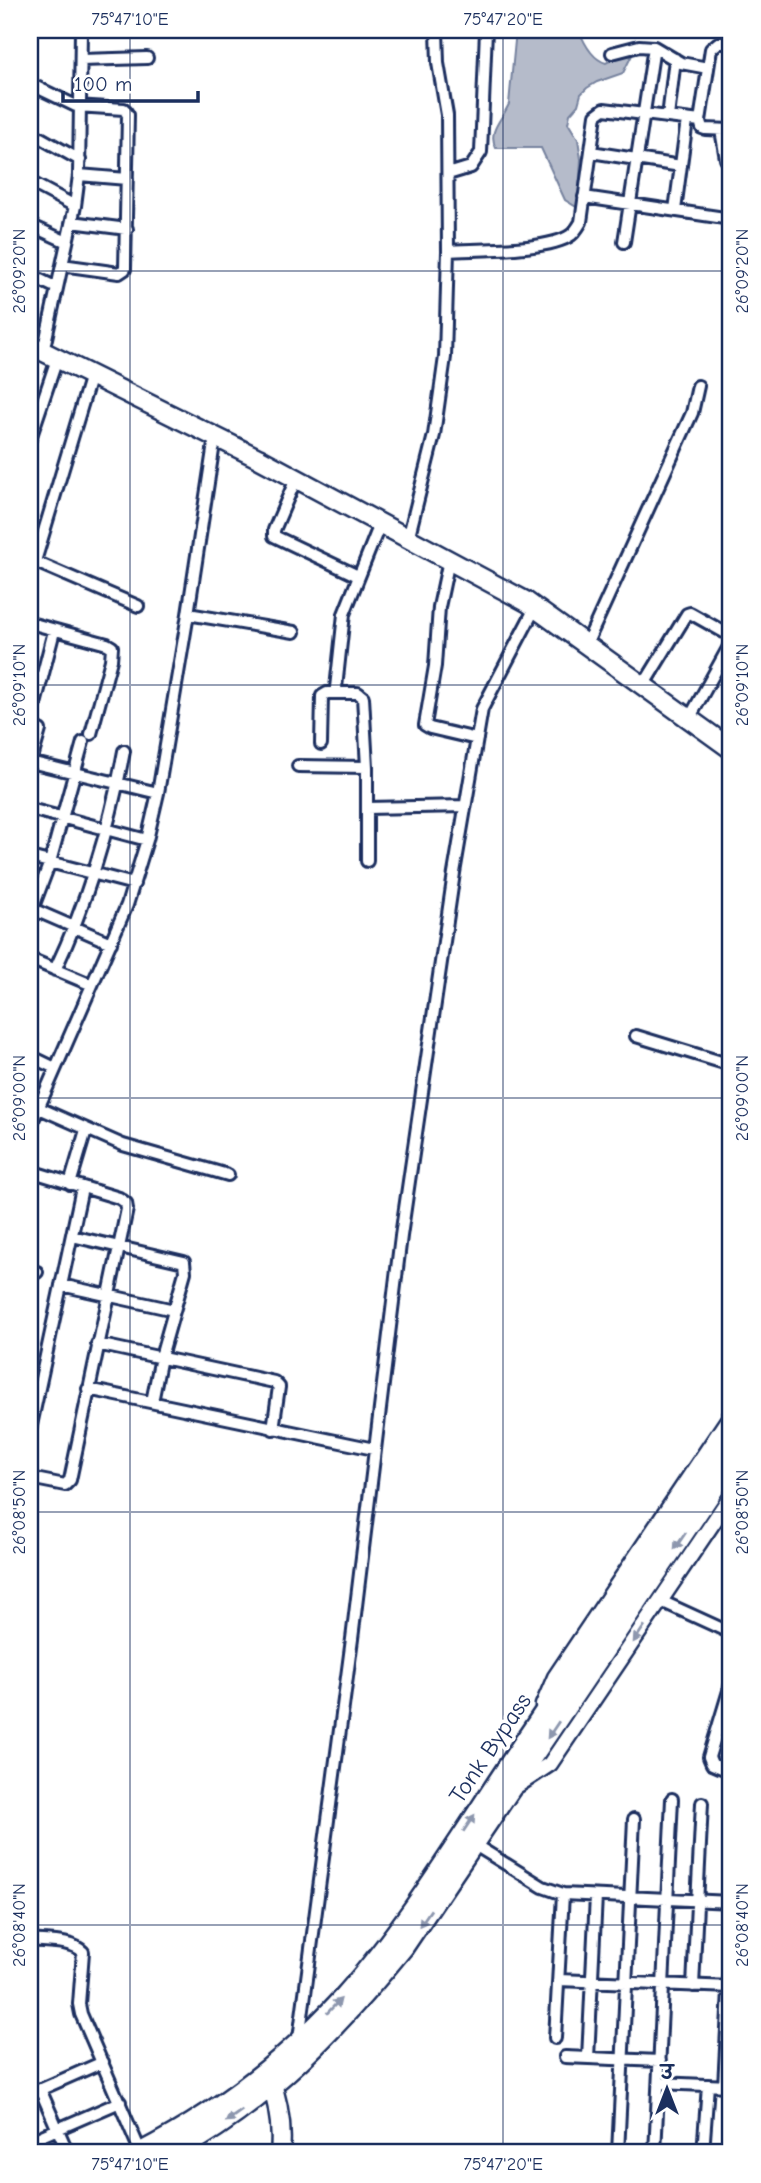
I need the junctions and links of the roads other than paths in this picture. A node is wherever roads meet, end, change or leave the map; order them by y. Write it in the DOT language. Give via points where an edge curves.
graph roads {
  1 [pos="32,30"];
  2 [pos="81,30"];
  3 [pos="437,30"];
  4 [pos="486,30"];
  5 [pos="725,30"];
  6 [pos="30,35"];
  7 [pos="727,43"];
  8 [pos="654,47"];
  9 [pos="612,52"];
  10 [pos="147,58"];
  11 [pos="675,59"];
  12 [pos="81,60"];
  13 [pos="708,68"];
  14 [pos="30,84"];
  15 [pos="81,107"];
  16 [pos="643,114"];
  17 [pos="668,117"];
  18 [pos="687,120"];
  19 [pos="700,121"];
  20 [pos="726,130"];
  21 [pos="30,132"];
  22 [pos="591,152"];
  23 [pos="636,159"];
  24 [pos="80,160"];
  25 [pos="681,166"];
  26 [pos="731,166"];
  27 [pos="447,174"];
  28 [pos="79,175"];
  29 [pos="127,179"];
  30 [pos="30,182"];
  31 [pos="584,197"];
  32 [pos="629,204"];
  33 [pos="75,206"];
  34 [pos="675,211"];
  35 [pos="731,219"];
  36 [pos="72,222"];
  37 [pos="30,225"];
  38 [pos="127,229"];
  39 [pos="67,242"];
  40 [pos="624,242"];
  41 [pos="448,251"];
  42 [pos="62,265"];
  43 [pos="30,275"];
  44 [pos="57,288"];
  45 [pos="43,352"];
  46 [pos="91,375"];
  47 [pos="698,386"];
  48 [pos="215,437"];
  49 [pos="30,439"];
  50 [pos="296,479"];
  51 [pos="380,524"];
  52 [pos="408,539"];
  53 [pos="449,560"];
  54 [pos="358,576"];
  55 [pos="138,606"];
  56 [pos="535,608"];
  57 [pos="188,614"];
  58 [pos="30,623"];
  59 [pos="54,631"];
  60 [pos="294,632"];
  61 [pos="731,636"];
  62 [pos="731,643"];
  63 [pos="586,645"];
  64 [pos="643,686"];
  65 [pos="338,693"];
  66 [pos="689,719"];
  67 [pos="31,720"];
  68 [pos="40,730"];
  69 [pos="477,739"];
  70 [pos="321,744"];
  71 [pos="731,749"];
  72 [pos="124,751"];
  73 [pos="30,763"];
  74 [pos="298,766"];
  75 [pos="367,767"];
  76 [pos="75,774"];
  77 [pos="118,784"];
  78 [pos="158,793"];
  79 [pos="465,806"];
  80 [pos="367,807"];
  81 [pos="30,809"];
  82 [pos="64,818"];
  83 [pos="106,829"];
  84 [pos="147,840"];
  85 [pos="30,857"];
  86 [pos="367,861"];
  87 [pos="50,862"];
  88 [pos="93,873"];
  89 [pos="134,884"];
  90 [pos="31,911"];
  91 [pos="75,927"];
  92 [pos="111,943"];
  93 [pos="30,959"];
  94 [pos="55,970"];
  95 [pos="92,985"];
  96 [pos="636,1036"];
  97 [pos="30,1056"];
  98 [pos="731,1065"];
  99 [pos="55,1068"];
  100 [pos="34,1106"];
  101 [pos="30,1127"];
  102 [pos="86,1130"];
  103 [pos="30,1171"];
  104 [pos="228,1175"];
  105 [pos="70,1184"];
  106 [pos="82,1188"];
  107 [pos="72,1236"];
  108 [pos="120,1247"];
  109 [pos="61,1286"];
  110 [pos="109,1295"];
  111 [pos="174,1310"];
  112 [pos="97,1343"];
  113 [pos="161,1357"];
  114 [pos="88,1389"];
  115 [pos="152,1402"];
  116 [pos="731,1415"];
  117 [pos="273,1429"];
  118 [pos="30,1430"];
  119 [pos="731,1435"];
  120 [pos="374,1449"];
  121 [pos="731,1464"];
  122 [pos="30,1478"];
  123 [pos="730,1501"];
  124 [pos="661,1601"];
  125 [pos="731,1633"];
  126 [pos="731,1689"];
  127 [pos="539,1719"];
  128 [pos="731,1772"];
  129 [pos="514,1788"];
  130 [pos="672,1800"];
  131 [pos="702,1803"];
  132 [pos="634,1819"];
  133 [pos="475,1845"];
  134 [pos="564,1894"];
  135 [pos="596,1896"];
  136 [pos="631,1898"];
  137 [pos="667,1899"];
  138 [pos="698,1900"];
  139 [pos="731,1902"];
  140 [pos="30,1940"];
  141 [pos="731,1953"];
  142 [pos="559,1980"];
  143 [pos="593,1981"];
  144 [pos="625,1982"];
  145 [pos="663,1984"];
  146 [pos="693,1986"];
  147 [pos="730,1987"];
  148 [pos="555,2038"];
  149 [pos="299,2042"];
  150 [pos="565,2057"];
  151 [pos="588,2059"];
  152 [pos="621,2060"];
  153 [pos="660,2060"];
  154 [pos="103,2062"];
  155 [pos="270,2078"];
  156 [pos="659,2083"];
  157 [pos="708,2085"];
  158 [pos="728,2086"];
  159 [pos="35,2091"];
  160 [pos="120,2102"];
  161 [pos="57,2129"];
  162 [pos="30,2141"];
  163 [pos="68,2153"];
  164 [pos="140,2153"];
  165 [pos="174,2153"];
  166 [pos="280,2153"];
  167 [pos="618,2153"];
  168 [pos="655,2153"];
  169 [pos="703,2153"];
  1 -- 6 [label="street"];
  2 -- 12 [label="street"];
  3 -- 27 [label="street" via="447,115"];
  4 -- 27 [label="street" via="481,152 471,167"];
  5 -- 7 [label="street"];
  7 -- 13 [label="street" via="713,45"];
  8 -- 9 [label="street"];
  8 -- 11 [label="street"];
  8 -- 16 [label="street"];
  10 -- 12 [label="street"];
  11 -- 13 [label="street"];
  11 -- 17 [label="street"];
  12 -- 15 [label="street"];
  13 -- 19 [label="street"];
  14 -- 15 [label="street"];
  15 -- 24 [label="street"];
  15 -- 29 [label="street" via="127,111"];
  16 -- 17 [label="street"];
  16 -- 22 [label="street" via="599,111"];
  16 -- 23 [label="street"];
  17 -- 18 [label="street"];
  18 -- 19 [label="street"];
  18 -- 25 [label="street"];
  19 -- 20 [label="street" via="702,128"];
  20 -- 26 [label="street" via="726,159"];
  21 -- 24 [label="street"];
  22 -- 23 [label="street"];
  22 -- 31 [label="street"];
  23 -- 25 [label="street"];
  23 -- 32 [label="street"];
  24 -- 28 [label="street"];
  25 -- 34 [label="street"];
  27 -- 41 [label="street"];
  28 -- 29 [label="street"];
  28 -- 33 [label="street"];
  29 -- 38 [label="street"];
  30 -- 33 [label="street"];
  31 -- 32 [label="street"];
  31 -- 41 [label="street" via="580,222 570,236 538,245"];
  32 -- 34 [label="street"];
  32 -- 40 [label="street"];
  33 -- 36 [label="street"];
  34 -- 35 [label="street"];
  36 -- 38 [label="street"];
  36 -- 39 [label="street"];
  37 -- 39 [label="street"];
  38 -- 42 [label="street" via="122,272"];
  39 -- 42 [label="street"];
  41 -- 52 [label="street" via="444,357 434,435"];
  42 -- 44 [label="street"];
  43 -- 44 [label="street"];
  44 -- 45 [label="street"];
  45 -- 46 [label="main road"];
  45 -- 49 [label="street"];
  46 -- 48 [label="main road"];
  46 -- 55 [label="street" via="36,558 38,563"];
  47 -- 63 [label="street" via="692,413"];
  48 -- 50 [label="main road"];
  48 -- 57 [label="street"];
  50 -- 51 [label="main road"];
  50 -- 54 [label="street" via="275,536"];
  51 -- 52 [label="main road"];
  51 -- 54 [label="street"];
  52 -- 53 [label="main road"];
  53 -- 56 [label="main road"];
  53 -- 69 [label="street" via="425,725"];
  54 -- 65 [label="street" via="342,624"];
  56 -- 63 [label="main road"];
  56 -- 69 [label="street" via="481,709"];
  57 -- 60 [label="street"];
  57 -- 78 [label="street"];
  58 -- 59 [label="street"];
  59 -- 67 [label="street"];
  59 -- 76 [label="street" via="112,647"];
  61 -- 64 [label="street" via="687,614"];
  62 -- 66 [label="street"];
  63 -- 64 [label="main road"];
  64 -- 66 [label="main road"];
  65 -- 70 [label="street" via="322,696"];
  65 -- 75 [label="street" via="363,697"];
  66 -- 71 [label="main road"];
  68 -- 73 [label="street"];
  69 -- 79 [label="street"];
  72 -- 77 [label="street"];
  73 -- 76 [label="street"];
  74 -- 75 [label="street"];
  75 -- 80 [label="street"];
  76 -- 77 [label="street"];
  76 -- 82 [label="street"];
  77 -- 78 [label="street"];
  77 -- 83 [label="street"];
  78 -- 84 [label="street"];
  79 -- 80 [label="street"];
  79 -- 120 [label="street"];
  80 -- 86 [label="street"];
  81 -- 82 [label="street"];
  82 -- 83 [label="street"];
  82 -- 87 [label="street"];
  83 -- 84 [label="street"];
  83 -- 88 [label="street"];
  84 -- 89 [label="street"];
  85 -- 87 [label="street"];
  87 -- 88 [label="street"];
  87 -- 90 [label="street"];
  88 -- 89 [label="street"];
  88 -- 91 [label="street"];
  89 -- 92 [label="street"];
  90 -- 91 [label="street"];
  91 -- 92 [label="street"];
  91 -- 94 [label="street"];
  92 -- 95 [label="street"];
  93 -- 94 [label="street"];
  94 -- 95 [label="street"];
  95 -- 99 [label="street"];
  96 -- 98 [label="street"];
  97 -- 99 [label="street"];
  99 -- 100 [label="street"];
  100 -- 101 [label="street"];
  100 -- 102 [label="street"];
  102 -- 104 [label="street"];
  102 -- 105 [label="street"];
  103 -- 105 [label="street"];
  105 -- 106 [label="street"];
  106 -- 107 [label="street"];
  106 -- 108 [label="street" via="126,1203"];
  107 -- 108 [label="street"];
  107 -- 109 [label="street"];
  108 -- 110 [label="street"];
  108 -- 111 [label="street" via="184,1262"];
  109 -- 110 [label="street"];
  109 -- 118 [label="street"];
  110 -- 111 [label="street"];
  110 -- 112 [label="street"];
  111 -- 113 [label="street"];
  112 -- 113 [label="street"];
  112 -- 114 [label="street"];
  113 -- 115 [label="street"];
  113 -- 117 [label="street" via="277,1384"];
  114 -- 115 [label="street"];
  114 -- 122 [label="street" via="68,1484"];
  115 -- 117 [label="street"];
  116 -- 127 [label="street" via="555,1677"];
  117 -- 120 [label="street"];
  119 -- 127 [label="main road, Tonk Bypass"];
  120 -- 149 [label="street"];
  121 -- 129 [label="main road, one-way"];
  123 -- 124 [label="street"];
  124 -- 125 [label="street"];
  124 -- 129 [label="street, one-way" via="550,1764"];
  126 -- 128 [label="street" via="709,1757 712,1764"];
  149 -- 127 [label="main road, Tonk Bypass, one-way" via="370,1965"];
  129 -- 133 [label="main road"];
  130 -- 137 [label="street"];
  131 -- 138 [label="street"];
  132 -- 136 [label="street"];
  133 -- 134 [label="street" via="542,1887"];
  133 -- 155 [label="main road, one-way" via="404,1947 354,2008 308,2055"];
  134 -- 135 [label="street"];
  134 -- 142 [label="street"];
  135 -- 136 [label="street"];
  135 -- 143 [label="street"];
  136 -- 137 [label="street"];
  136 -- 144 [label="street"];
  137 -- 138 [label="street"];
  137 -- 145 [label="street"];
  138 -- 139 [label="street"];
  138 -- 146 [label="street"];
  140 -- 154 [label="street" via="71,1945 83,1952 79,2004"];
  141 -- 147 [label="street"];
  142 -- 143 [label="street"];
  142 -- 148 [label="street"];
  143 -- 144 [label="street"];
  143 -- 151 [label="street"];
  144 -- 145 [label="street"];
  144 -- 152 [label="street"];
  145 -- 146 [label="street"];
  145 -- 153 [label="street"];
  146 -- 147 [label="street"];
  147 -- 158 [label="street"];
  149 -- 155 [label="main road, Tonk Bypass"];
  150 -- 151 [label="street"];
  151 -- 152 [label="street"];
  152 -- 153 [label="street"];
  152 -- 167 [label="street"];
  153 -- 156 [label="street"];
  154 -- 159 [label="street"];
  154 -- 160 [label="street"];
  155 -- 164 [label="main road"];
  155 -- 165 [label="main road, one-way" via="224,2123"];
  155 -- 166 [label="main road" via="281,2123"];
  156 -- 157 [label="street"];
  156 -- 168 [label="street"];
  157 -- 158 [label="street"];
  157 -- 169 [label="street"];
  159 -- 161 [label="street"];
  160 -- 161 [label="street"];
  160 -- 164 [label="street"];
  161 -- 162 [label="street"];
  161 -- 163 [label="street"];
}
